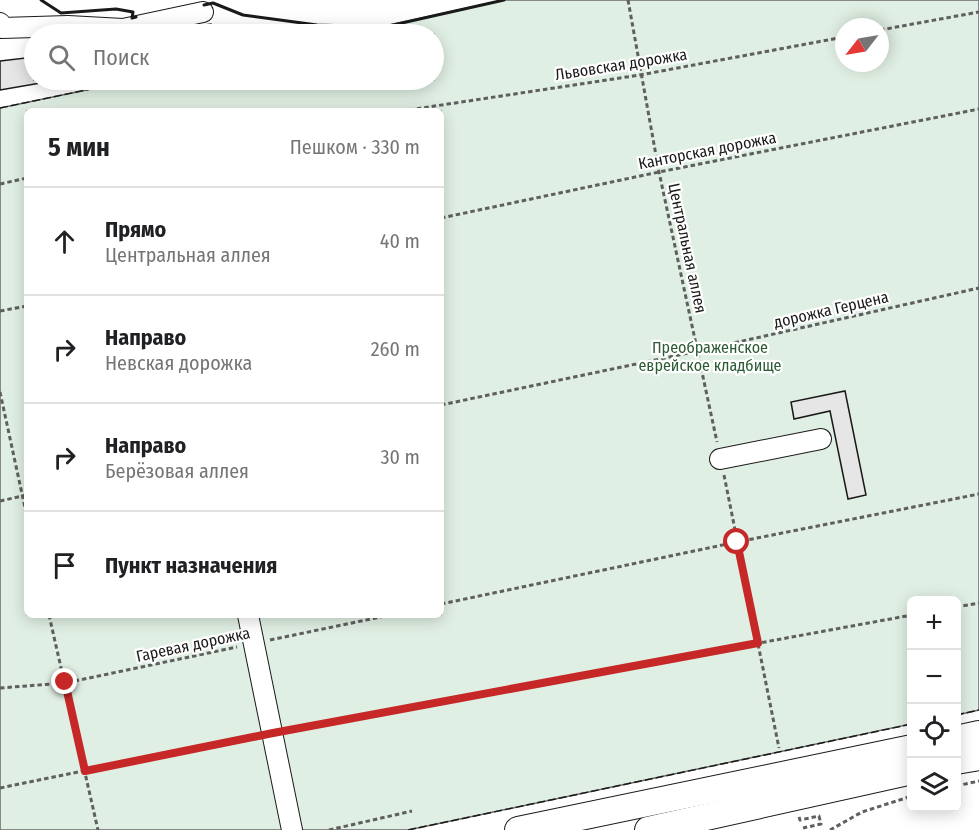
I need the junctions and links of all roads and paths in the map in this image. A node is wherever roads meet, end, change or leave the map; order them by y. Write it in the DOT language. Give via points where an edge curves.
graph roads {
  1 [pos="628,0"];
  2 [pos="203,12"];
  3 [pos="979,12"];
  4 [pos="0,23"];
  5 [pos="147,24"];
  6 [pos="24,27"];
  7 [pos="889,28"];
  8 [pos="835,39"];
  9 [pos="640,75"];
  10 [pos="422,108"];
  11 [pos="979,109"];
  12 [pos="659,172"];
  13 [pos="24,179"];
  14 [pos="0,184"];
  15 [pos="444,217"];
  16 [pos="979,288"];
  17 [pos="24,307"];
  18 [pos="0,311"];
  19 [pos="698,351"];
  20 [pos="0,392"];
  21 [pos="444,404"];
  22 [pos="821,439"];
  23 [pos="720,459"];
  24 [pos="24,492"];
  25 [pos="979,494"];
  26 [pos="24,496"];
  27 [pos="0,501"];
  28 [pos="737,542"];
  29 [pos="444,603"];
  30 [pos="979,603"];
  31 [pos="961,606"];
  32 [pos="907,616"];
  33 [pos="50,618"];
  34 [pos="249,618"];
  35 [pos="376,618"];
  36 [pos="758,643"];
  37 [pos="254,644"];
  38 [pos="65,682"];
  39 [pos="0,688"];
  40 [pos="273,733"];
  41 [pos="979,734"];
  42 [pos="961,738"];
  43 [pos="779,748"];
  44 [pos="907,750"];
  45 [pos="979,757"];
  46 [pos="961,760"];
  47 [pos="85,771"];
  48 [pos="907,772"];
  49 [pos="979,781"];
  50 [pos="806,782"];
  51 [pos="961,785"];
  52 [pos="0,788"];
  53 [pos="907,798"];
  54 [pos="412,811"];
  55 [pos="803,819"];
  56 [pos="803,828"];
  57 [pos="98,830"];
  58 [pos="292,830"];
  59 [pos="329,830"];
  60 [pos="518,830"];
  61 [pos="648,830"];
  62 [pos="830,830"];
  1 -- 9 [label="path, Центральная аллея"];
  2 -- 5 [label="lane"];
  3 -- 7 [label="path"];
  4 -- 6 [label="lane" via="2,28"];
  8 -- 9 [label="path, Львовская дорожка"];
  9 -- 10 [label="path, Львовская дорожка"];
  9 -- 12 [label="path, Центральная аллея"];
  11 -- 12 [label="path, Канторская дорожка"];
  12 -- 15 [label="path, Канторская дорожка"];
  12 -- 19 [label="path, Центральная аллея"];
  13 -- 14 [label="path"];
  16 -- 19 [label="path, дорожка Герцена"];
  17 -- 18 [label="path"];
  19 -- 21 [label="path, дорожка Герцена"];
  19 -- 23 [label="path, Центральная аллея"];
  20 -- 24 [label="path"];
  22 -- 23 [label="lane"];
  23 -- 28 [label="path, Центральная аллея"];
  25 -- 28 [label="path"];
  26 -- 27 [label="path"];
  28 -- 29 [label="path"];
  28 -- 36 [label="path, Центральная аллея"];
  30 -- 31 [label="path"];
  32 -- 36 [label="path"];
  33 -- 38 [label="path"];
  34 -- 37 [label="lane"];
  35 -- 37 [label="path, Гаревая дорожка"];
  36 -- 40 [label="path"];
  36 -- 43 [label="path, Центральная аллея"];
  37 -- 38 [label="path, Гаревая дорожка"];
  37 -- 40 [label="lane"];
  38 -- 39 [label="path, Гаревая дорожка"];
  38 -- 47 [label="path"];
  40 -- 47 [label="path"];
  40 -- 58 [label="lane"];
  41 -- 42 [label="main road"];
  44 -- 50 [label="main road"];
  45 -- 46 [label="main road"];
  47 -- 52 [label="path"];
  47 -- 57 [label="path"];
  48 -- 50 [label="main road"];
  49 -- 51 [label="path"];
  50 -- 60 [label="main road" via="676,796"];
  50 -- 61 [label="main road"];
  53 -- 62 [label="path" via="862,812"];
  54 -- 59 [label="path"];
  55 -- 56 [label="path" via="819,816 821,824"];
}
